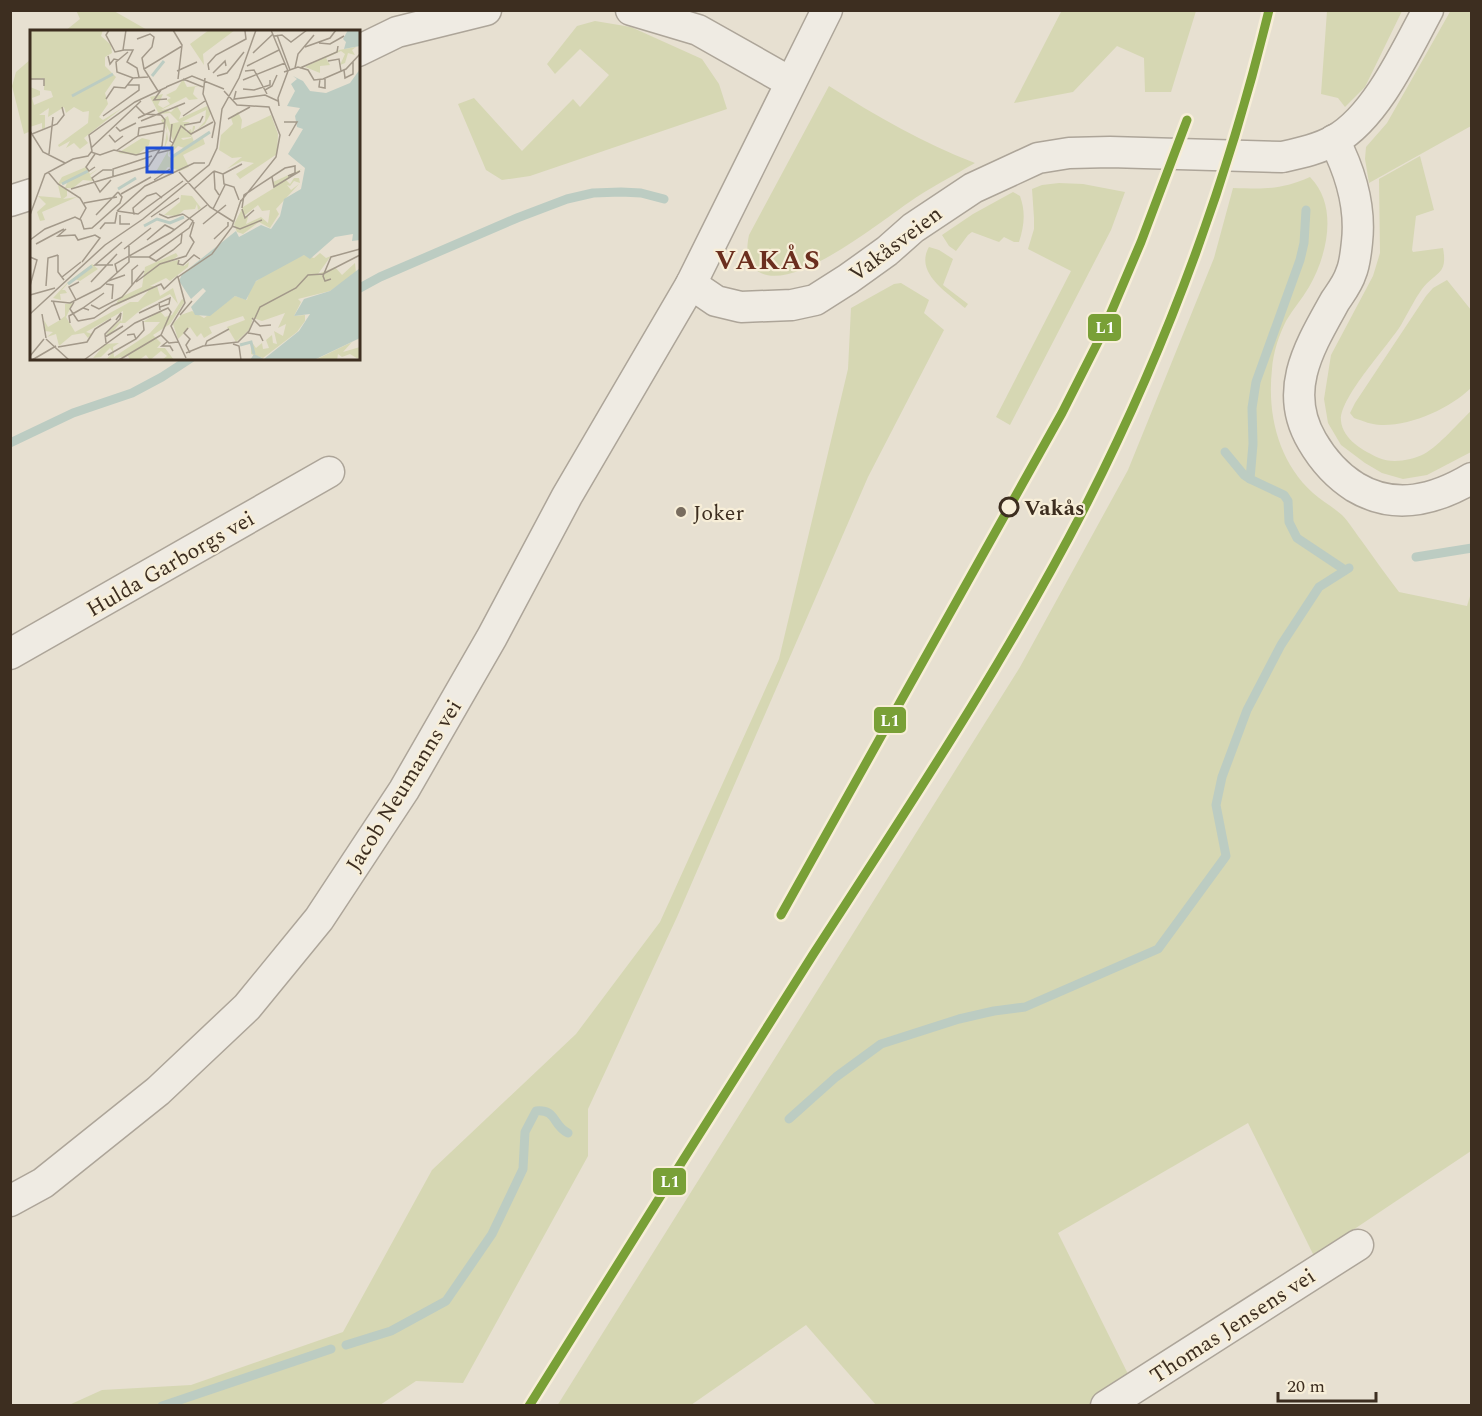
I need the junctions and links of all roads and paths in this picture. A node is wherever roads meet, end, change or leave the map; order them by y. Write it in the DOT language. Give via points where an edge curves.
graph roads {
  1 [pos="486,10"];
  2 [pos="631,10"];
  3 [pos="828,10"];
  4 [pos="1428,10"];
  5 [pos="401,21"];
  6 [pos="360,50"];
  7 [pos="790,82"];
  8 [pos="1334,140"];
  9 [pos="30,195"];
  10 [pos="10,201"];
  11 [pos="691,284"];
  12 [pos="329,472"];
  13 [pos="1472,478"];
  14 [pos="10,654"];
  15 [pos="10,1201"];
  16 [pos="1358,1245"];
  17 [pos="1106,1406"];
  1 -- 5 [label="street"];
  2 -- 7 [label="street" via="698,30"];
  3 -- 7 [label="street"];
  4 -- 8 [label="street, Vakåsveien" via="1384,90 1353,128"];
  5 -- 6 [label="street"];
  7 -- 11 [label="street"];
  8 -- 11 [label="street, Vakåsveien" via="1282,157 1110,152 1038,158 973,188 815,300 741,307 716,301"];
  8 -- 13 [label="street" via="1350,179 1358,241 1352,273 1309,347 1299,380 1299,407 1305,430 1321,457 1341,478 1378,496 1430,498"];
  9 -- 10 [label="street"];
  11 -- 15 [label="street, Jacob Neumanns vei" via="567,496 404,790 319,918 247,1007 158,1091 43,1183"];
  12 -- 14 [label="street, Hulda Garborgs vei"];
  16 -- 17 [label="street, Thomas Jensens vei"];
}
